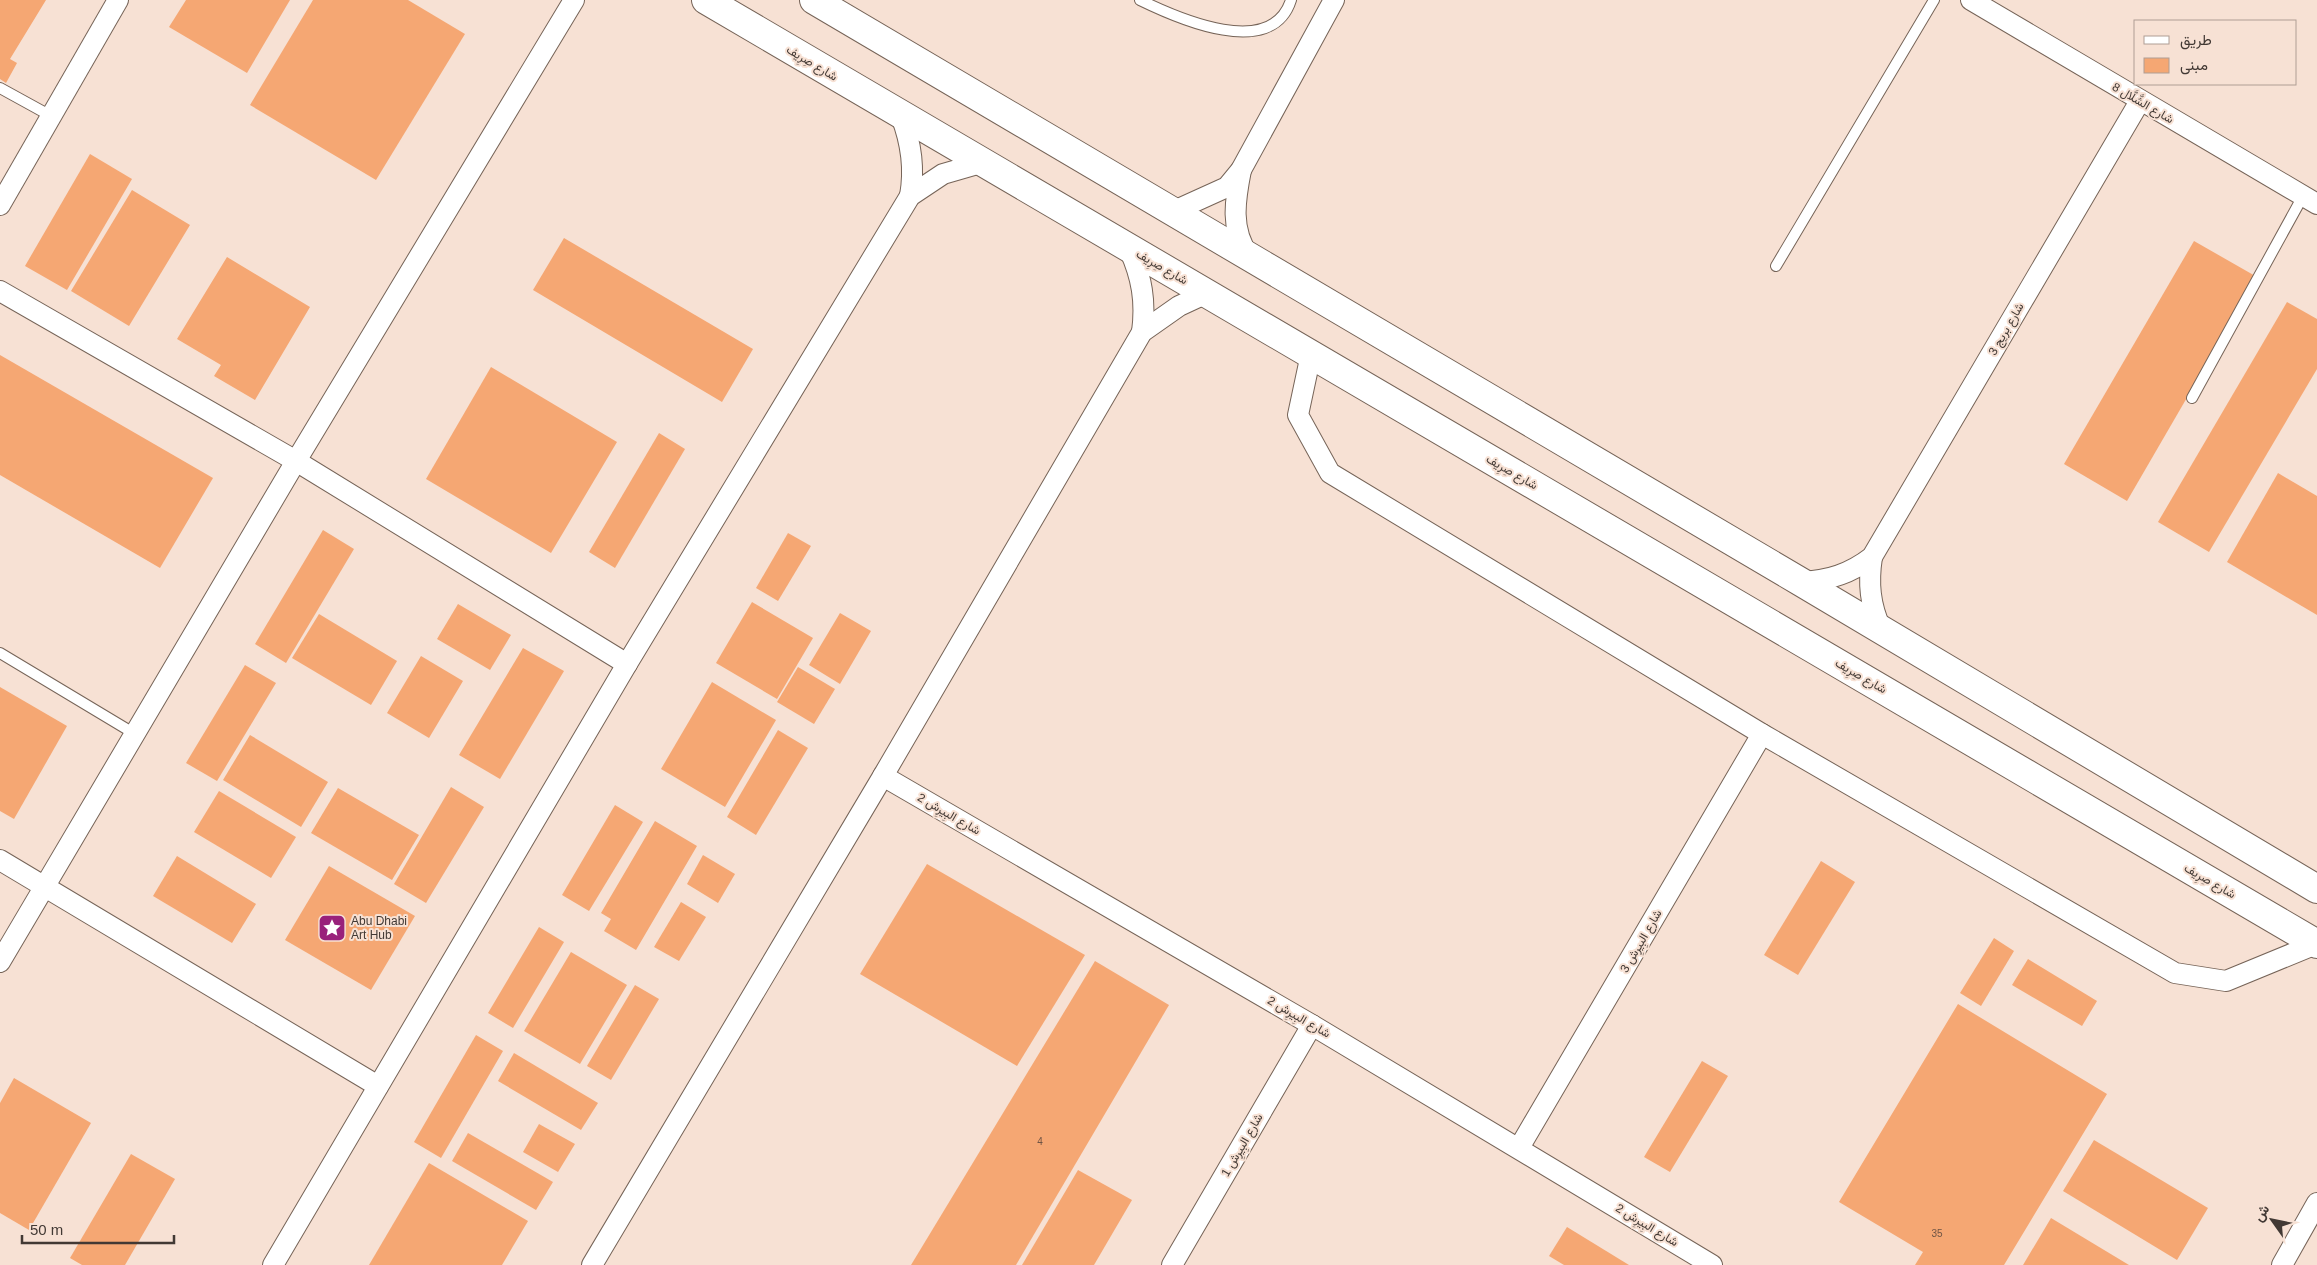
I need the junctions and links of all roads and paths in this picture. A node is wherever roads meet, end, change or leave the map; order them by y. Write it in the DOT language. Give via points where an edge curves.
graph roads {
  1 [pos="118,0"];
  2 [pos="574,0"];
  3 [pos="706,0"];
  4 [pos="814,0"];
  5 [pos="1140,0"];
  6 [pos="1291,0"];
  7 [pos="1334,0"];
  8 [pos="1934,0"];
  9 [pos="1971,0"];
  10 [pos="0,88"];
  11 [pos="2140,102"];
  12 [pos="51,116"];
  13 [pos="901,116"];
  14 [pos="981,163"];
  15 [pos="1241,170"];
  16 [pos="910,196"];
  17 [pos="2310,200"];
  18 [pos="0,205"];
  19 [pos="1174,211"];
  20 [pos="1129,248"];
  21 [pos="1249,256"];
  22 [pos="1776,266"];
  23 [pos="0,292"];
  24 [pos="1207,293"];
  25 [pos="1142,332"];
  26 [pos="1311,354"];
  27 [pos="2192,398"];
  28 [pos="296,461"];
  29 [pos="1872,557"];
  30 [pos="1801,582"];
  31 [pos="1881,629"];
  32 [pos="0,653"];
  33 [pos="627,664"];
  34 [pos="135,734"];
  35 [pos="1762,734"];
  36 [pos="883,776"];
  37 [pos="0,860"];
  38 [pos="44,887"];
  39 [pos="2317,890"];
  40 [pos="2317,944"];
  41 [pos="0,962"];
  42 [pos="1312,1024"];
  43 [pos="378,1086"];
  44 [pos="1519,1148"];
  45 [pos="2317,1203"];
  46 [pos="273,1265"];
  47 [pos="592,1265"];
  48 [pos="1172,1265"];
  49 [pos="1712,1265"];
  50 [pos="2282,1265"];
  1 -- 12 [label="street"];
  2 -- 28 [label="street"];
  3 -- 13 [label="main road, شارع صِرِيف"];
  4 -- 19 [label="main road"];
  5 -- 6 [label="lane" via="1205,26 1255,31 1265,30 1282,19"];
  7 -- 15 [label="street"];
  8 -- 22 [label="lane"];
  9 -- 11 [label="street, شارع الشَّلَّال 8"];
  10 -- 12 [label="lane"];
  11 -- 17 [label="street, شارع الشَّلَّال 8"];
  11 -- 29 [label="street, شارع بريج 3"];
  12 -- 18 [label="street"];
  13 -- 14 [label="main road, شارع صِرِيف"];
  13 -- 16 [label="street" via="912,155"];
  14 -- 16 [label="street" via="943,174"];
  14 -- 20 [label="main road, شارع صِرِيف"];
  15 -- 19 [label="street" via="1227,187"];
  15 -- 21 [label="street" via="1236,222 1240,244"];
  16 -- 33 [label="street"];
  17 -- 27 [label="lane"];
  19 -- 21 [label="main road"];
  20 -- 24 [label="main road, شارع صِرِيف"];
  20 -- 25 [label="street" via="1143,289"];
  21 -- 30 [label="main road"];
  23 -- 28 [label="street"];
  24 -- 25 [label="street" via="1166,314"];
  24 -- 26 [label="main road, شارع صِرِيف"];
  25 -- 36 [label="street"];
  26 -- 35 [label="street" via="1298,414 1330,473"];
  26 -- 40 [label="main road, شارع صِرِيف"];
  28 -- 33 [label="street"];
  28 -- 34 [label="street"];
  29 -- 30 [label="street, شارع بريج 3" via="1839,576"];
  29 -- 31 [label="street, شارع بريج 3" via="1869,586"];
  30 -- 31 [label="main road"];
  31 -- 39 [label="main road"];
  32 -- 34 [label="lane"];
  33 -- 43 [label="street"];
  34 -- 38 [label="street"];
  35 -- 40 [label="street" via="2174,973 2226,981"];
  35 -- 44 [label="street, شارع البِيرِش 3"];
  36 -- 42 [label="street, شارع البِيرِش 2"];
  36 -- 47 [label="street"];
  37 -- 38 [label="street"];
  38 -- 41 [label="street"];
  38 -- 43 [label="street"];
  42 -- 44 [label="street, شارع البِيرِش 2"];
  42 -- 48 [label="street, شارع البِيرِش 1"];
  43 -- 46 [label="street"];
  44 -- 49 [label="street, شارع البِيرِش 2"];
  45 -- 50 [label="street"];
}
